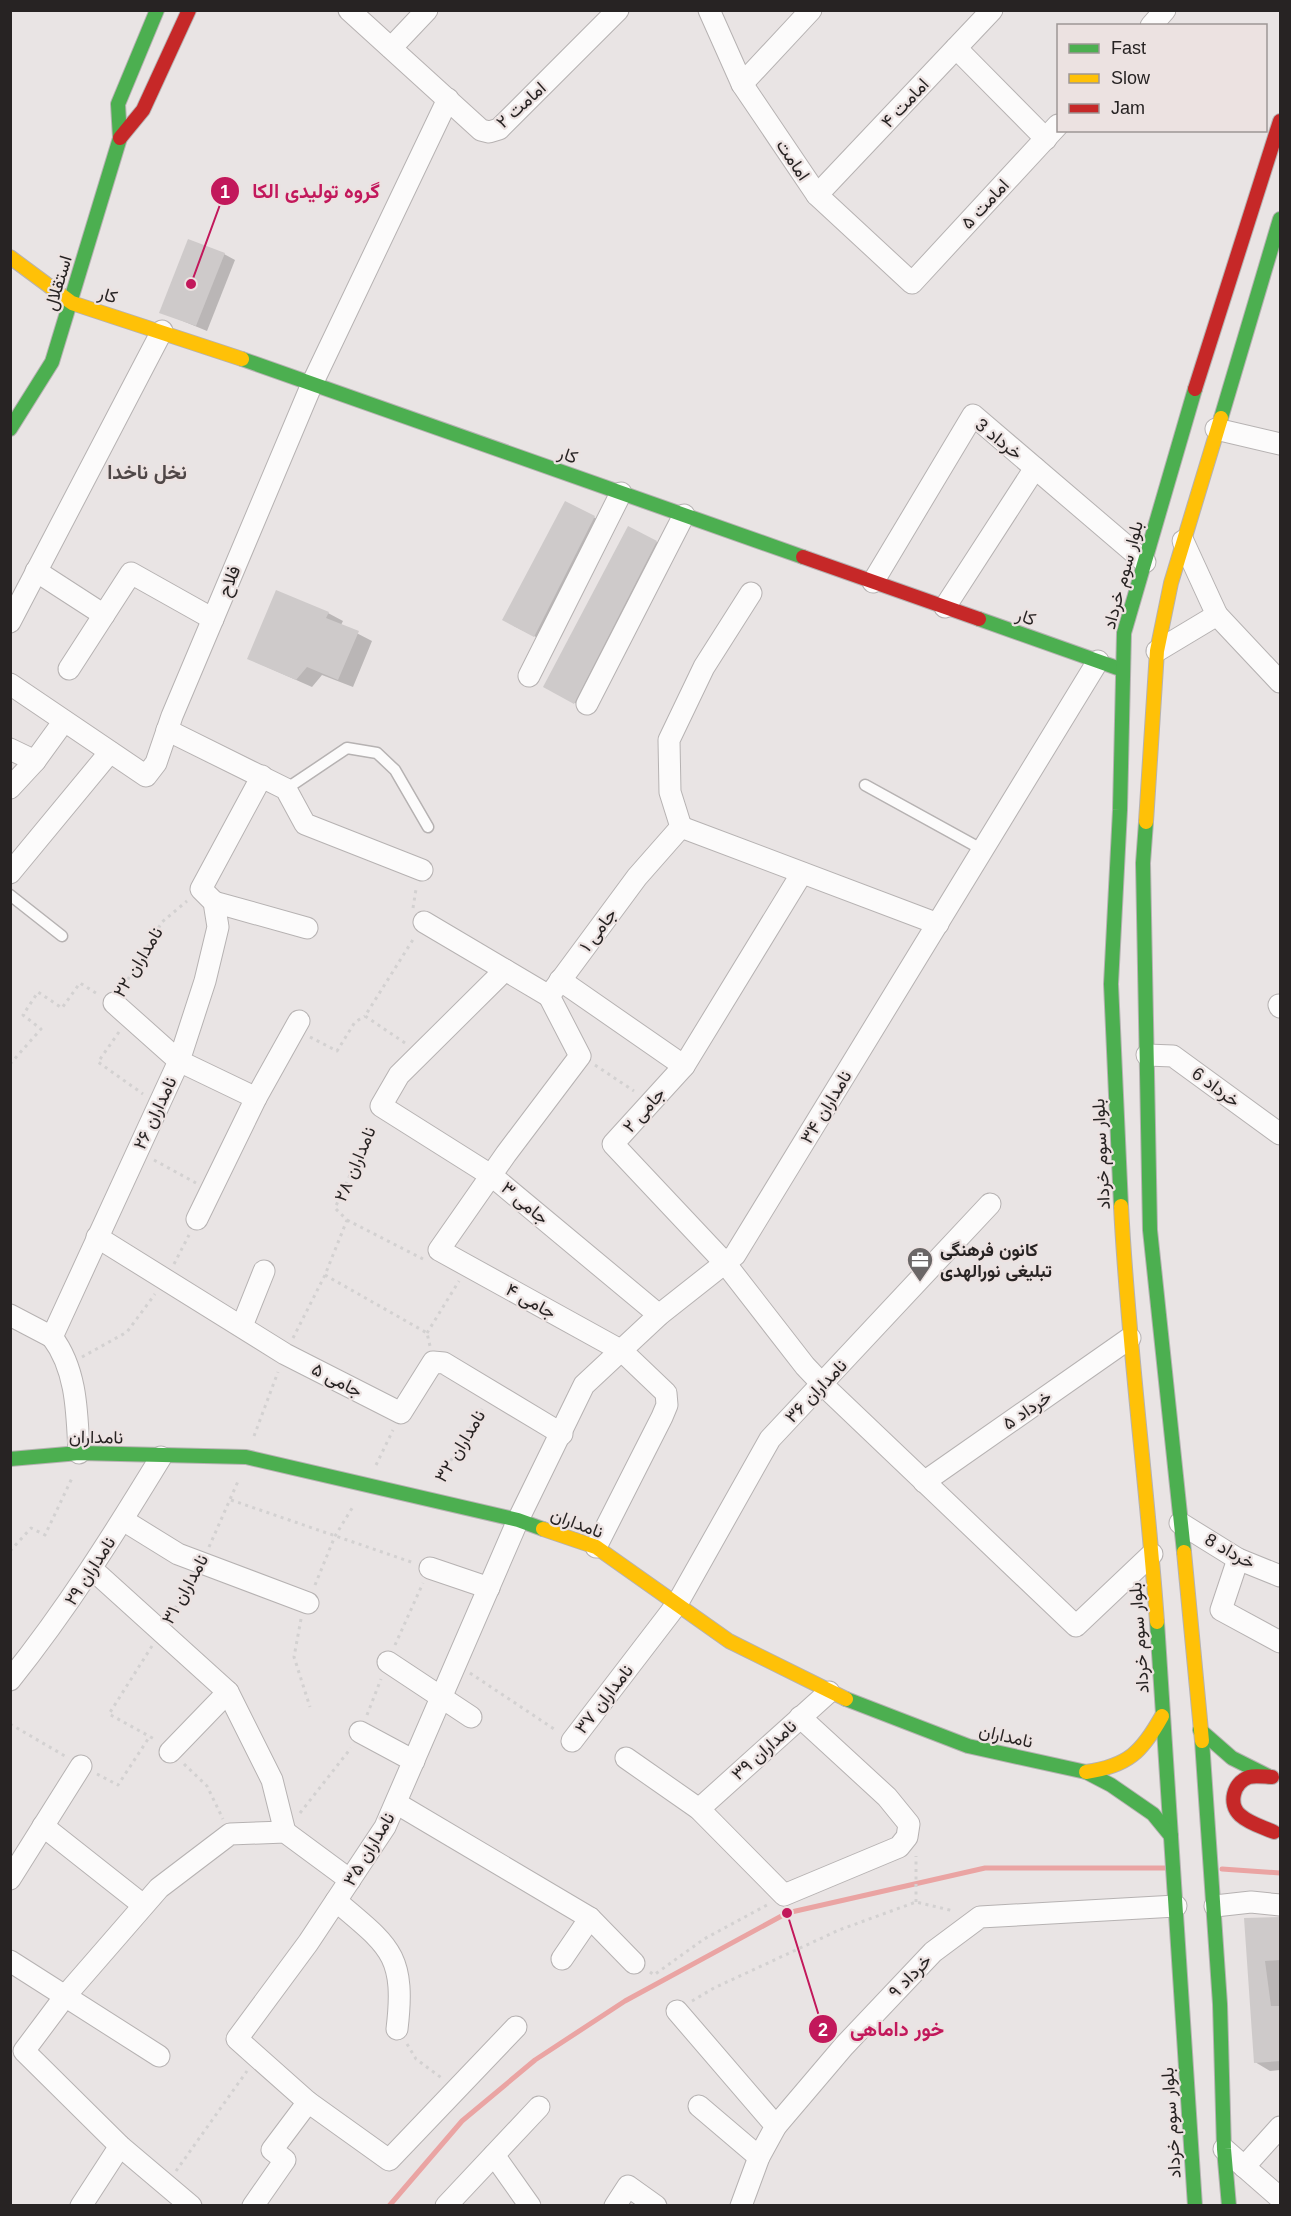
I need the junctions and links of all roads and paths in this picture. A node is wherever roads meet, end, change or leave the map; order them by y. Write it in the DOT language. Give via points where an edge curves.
graph roads {
  1 [pos="157,10"];
  2 [pos="189,10"];
  3 [pos="350,10"];
  4 [pos="427,10"];
  5 [pos="618,10"];
  6 [pos="709,10"];
  7 [pos="811,10"];
  8 [pos="992,10"];
  9 [pos="1165,10"];
  10 [pos="1153,24"];
  11 [pos="391,48"];
  12 [pos="956,48"];
  13 [pos="742,84"];
  14 [pos="448,99"];
  15 [pos="1281,121"];
  16 [pos="1052,132"];
  17 [pos="120,138"];
  18 [pos="817,195"];
  19 [pos="1281,219"];
  20 [pos="10,258"];
  21 [pos="912,283"];
  22 [pos="72,303"];
  23 [pos="162,331"];
  24 [pos="312,384"];
  25 [pos="10,429"];
  26 [pos="1216,429"];
  27 [pos="1281,444"];
  28 [pos="1035,468"];
  29 [pos="621,493"];
  30 [pos="684,515"];
  31 [pos="1183,541"];
  32 [pos="1145,562"];
  33 [pos="36,571"];
  34 [pos="873,582"];
  35 [pos="751,594"];
  36 [pos="945,607"];
  37 [pos="104,615"];
  38 [pos="1217,615"];
  39 [pos="213,619"];
  40 [pos="10,622"];
  41 [pos="1157,651"];
  42 [pos="1098,661"];
  43 [pos="69,669"];
  44 [pos="1123,670"];
  45 [pos="529,676"];
  46 [pos="1281,682"];
  47 [pos="10,684"];
  48 [pos="587,704"];
  49 [pos="64,721"];
  50 [pos="167,730"];
  51 [pos="10,748"];
  52 [pos="110,752"];
  53 [pos="35,761"];
  54 [pos="262,776"];
  55 [pos="865,785"];
  56 [pos="10,788"];
  57 [pos="286,789"];
  58 [pos="428,827"];
  59 [pos="681,827"];
  60 [pos="983,850"];
  61 [pos="422,870"];
  62 [pos="10,873"];
  63 [pos="802,873"];
  64 [pos="10,895"];
  65 [pos="207,896"];
  66 [pos="424,922"];
  67 [pos="938,924"];
  68 [pos="307,928"];
  69 [pos="62,936"];
  70 [pos="505,970"];
  71 [pos="555,988"];
  72 [pos="114,1004"];
  73 [pos="365,1016"];
  74 [pos="129,1018"];
  75 [pos="297,1025"];
  76 [pos="421,1054"];
  77 [pos="1147,1055"];
  78 [pos="580,1056"];
  79 [pos="179,1061"];
  80 [pos="10,1064"];
  81 [pos="684,1066"];
  82 [pos="256,1098"];
  83 [pos="651,1102"];
  84 [pos="159,1106"];
  85 [pos="381,1106"];
  86 [pos="1281,1134"];
  87 [pos="136,1151"];
  88 [pos="492,1176"];
  89 [pos="211,1191"];
  90 [pos="990,1204"];
  91 [pos="197,1219"];
  92 [pos="347,1220"];
  93 [pos="97,1236"];
  94 [pos="440,1250"];
  95 [pos="725,1263"];
  96 [pos="468,1266"];
  97 [pos="264,1271"];
  98 [pos="325,1275"];
  99 [pos="167,1278"];
  100 [pos="10,1315"];
  101 [pos="659,1315"];
  102 [pos="242,1326"];
  103 [pos="427,1333"];
  104 [pos="52,1336"];
  105 [pos="1130,1338"];
  106 [pos="622,1352"];
  107 [pos="285,1354"];
  108 [pos="433,1362"];
  109 [pos="68,1366"];
  110 [pos="823,1385"];
  111 [pos="492,1392"];
  112 [pos="401,1413"];
  113 [pos="1157,1430"];
  114 [pos="562,1434"];
  115 [pos="79,1453"];
  116 [pos="161,1457"];
  117 [pos="246,1457"];
  118 [pos="10,1459"];
  119 [pos="924,1482"];
  120 [pos="368,1483"];
  121 [pos="231,1500"];
  122 [pos="427,1500"];
  123 [pos="123,1520"];
  124 [pos="518,1520"];
  125 [pos="1180,1523"];
  126 [pos="596,1547"];
  127 [pos="10,1551"];
  128 [pos="1152,1554"];
  129 [pos="1238,1559"];
  130 [pos="201,1563"];
  131 [pos="430,1568"];
  132 [pos="92,1569"];
  133 [pos="1281,1576"];
  134 [pos="489,1588"];
  135 [pos="308,1603"];
  136 [pos="677,1604"];
  137 [pos="162,1631"];
  138 [pos="1281,1642"];
  139 [pos="388,1662"];
  140 [pos="456,1664"];
  141 [pos="10,1680"];
  142 [pos="228,1692"];
  143 [pos="829,1692"];
  144 [pos="442,1696"];
  145 [pos="109,1714"];
  146 [pos="1162,1716"];
  147 [pos="471,1717"];
  148 [pos="800,1717"];
  149 [pos="1200,1730"];
  150 [pos="360,1732"];
  151 [pos="150,1736"];
  152 [pos="572,1741"];
  153 [pos="170,1752"];
  154 [pos="626,1758"];
  155 [pos="414,1761"];
  156 [pos="81,1766"];
  157 [pos="1086,1772"];
  158 [pos="1276,1779"];
  159 [pos="118,1785"];
  160 [pos="396,1803"];
  161 [pos="699,1809"];
  162 [pos="1219,1824"];
  163 [pos="43,1826"];
  164 [pos="285,1832"];
  165 [pos="1277,1833"];
  166 [pos="907,1838"];
  167 [pos="1172,1840"];
  168 [pos="10,1879"];
  169 [pos="350,1880"];
  170 [pos="784,1895"];
  171 [pos="1214,1899"];
  172 [pos="1176,1900"];
  173 [pos="336,1901"];
  174 [pos="916,1902"];
  175 [pos="143,1905"];
  176 [pos="1281,1905"];
  177 [pos="980,1917"];
  178 [pos="590,1918"];
  179 [pos="562,1959"];
  180 [pos="10,1961"];
  181 [pos="634,1963"];
  182 [pos="66,1995"];
  183 [pos="677,2011"];
  184 [pos="516,2027"];
  185 [pos="397,2029"];
  186 [pos="159,2056"];
  187 [pos="17,2057"];
  188 [pos="257,2057"];
  189 [pos="457,2088"];
  190 [pos="308,2102"];
  191 [pos="699,2106"];
  192 [pos="539,2107"];
  193 [pos="776,2126"];
  194 [pos="1281,2127"];
  195 [pos="120,2146"];
  196 [pos="1224,2149"];
  197 [pos="494,2155"];
  198 [pos="759,2157"];
  199 [pos="1244,2167"];
  200 [pos="168,2194"];
  201 [pos="1281,2198"];
  202 [pos="81,2205"];
  203 [pos="191,2205"];
  204 [pos="253,2205"];
  205 [pos="446,2205"];
  206 [pos="530,2205"];
  207 [pos="615,2205"];
  208 [pos="656,2205"];
  209 [pos="741,2205"];
  210 [pos="1195,2205"];
  211 [pos="1229,2205"];
  1 -- 17 [label="main road, استقلال" via="118,104"];
  2 -- 17 [label="main road, استقلال" via="143,110"];
  3 -- 11 [label="street, امامت ۲"];
  4 -- 11 [label="street"];
  5 -- 14 [label="street, امامت ۲" via="500,129 481,130"];
  6 -- 13 [label="street, امامت"];
  7 -- 13 [label="street"];
  8 -- 12 [label="street, امامت ۴"];
  9 -- 10 [label="street"];
  11 -- 14 [label="street, امامت ۲"];
  12 -- 16 [label="street"];
  12 -- 18 [label="street, امامت ۴"];
  13 -- 18 [label="street, امامت"];
  14 -- 24 [label="street, فلاح"];
  15 -- 32 [label="main road, بلوار سوم خرداد" via="1215,320"];
  16 -- 21 [label="street, امامت ۵"];
  17 -- 22 [label="main road, استقلال"];
  18 -- 21 [label="street, امامت"];
  19 -- 26 [label="main road, بلوار سوم خرداد"];
  20 -- 22 [label="main road, کار"];
  22 -- 23 [label="main road, کار"];
  22 -- 25 [label="main road, استقلال" via="52,362"];
  23 -- 24 [label="main road, کار"];
  23 -- 33 [label="street"];
  24 -- 29 [label="main road, کار"];
  24 -- 39 [label="street, فلاح"];
  26 -- 27 [label="street"];
  26 -- 31 [label="main road, بلوار سوم خرداد"];
  28 -- 32 [label="street, خرداد 3"];
  28 -- 34 [label="street, خرداد 3" via="973,415"];
  28 -- 36 [label="street"];
  29 -- 30 [label="main road, کار"];
  29 -- 45 [label="street"];
  30 -- 34 [label="main road, کار"];
  30 -- 48 [label="street"];
  31 -- 38 [label="street"];
  31 -- 41 [label="main road, بلوار سوم خرداد"];
  32 -- 44 [label="main road, بلوار سوم خرداد" via="1124,633"];
  33 -- 37 [label="street"];
  33 -- 40 [label="street"];
  34 -- 36 [label="main road, کار"];
  35 -- 59 [label="street" via="704,667 669,740 670,792"];
  36 -- 42 [label="main road, کار"];
  37 -- 39 [label="street" via="131,573"];
  37 -- 43 [label="street"];
  38 -- 41 [label="street"];
  38 -- 46 [label="street"];
  39 -- 50 [label="street, فلاح"];
  41 -- 77 [label="main road, بلوار سوم خرداد" via="1143,863"];
  42 -- 44 [label="main road, کار"];
  42 -- 60 [label="street, نامداران ۳۴"];
  44 -- 105 [label="main road, بلوار سوم خرداد" via="1111,984"];
  47 -- 49 [label="street"];
  49 -- 52 [label="street"];
  49 -- 53 [label="street"];
  50 -- 52 [label="street, فلاح" via="156,763 146,776"];
  50 -- 54 [label="street"];
  51 -- 53 [label="street"];
  52 -- 62 [label="street"];
  53 -- 56 [label="street"];
  54 -- 57 [label="street"];
  54 -- 65 [label="street"];
  55 -- 60 [label="lane"];
  57 -- 58 [label="lane" via="347,748 377,753 395,770"];
  57 -- 61 [label="street" via="305,824"];
  59 -- 63 [label="street"];
  59 -- 71 [label="street, جامی ۱" via="637,877"];
  60 -- 67 [label="street, نامداران ۳۴"];
  61 -- 66 [label="path" via="412,905"];
  63 -- 67 [label="street"];
  63 -- 81 [label="street, جامی ۲"];
  64 -- 69 [label="lane"];
  65 -- 68 [label="street"];
  65 -- 72 [label="path, نامداران ۲۲" via="162,922"];
  65 -- 79 [label="street, نامداران ۲۶" via="218,927"];
  66 -- 70 [label="street"];
  66 -- 73 [label="path"];
  67 -- 95 [label="street, نامداران ۳۴" via="735,1255"];
  70 -- 71 [label="street"];
  70 -- 76 [label="street, نامداران ۲۸"];
  71 -- 78 [label="street"];
  71 -- 81 [label="street"];
  72 -- 74 [label="street"];
  72 -- 80 [label="path, نامداران ۲۲" via="80,983 62,1008 38,992 22,1015 41,1029"];
  73 -- 75 [label="path" via="355,1022 337,1051"];
  73 -- 76 [label="path"];
  74 -- 79 [label="street"];
  74 -- 84 [label="path" via="98,1062"];
  75 -- 82 [label="street"];
  76 -- 85 [label="street, نامداران ۲۸" via="399,1075"];
  77 -- 86 [label="street, خرداد 6" via="1173,1056"];
  77 -- 113 [label="main road, بلوار سوم خرداد"];
  78 -- 83 [label="path"];
  78 -- 88 [label="street"];
  79 -- 82 [label="street"];
  79 -- 84 [label="street, نامداران ۲۶"];
  81 -- 83 [label="street, جامی ۲"];
  82 -- 89 [label="street"];
  83 -- 95 [label="street, جامی ۲" via="613,1144"];
  84 -- 87 [label="street, نامداران ۲۶"];
  85 -- 88 [label="street, جامی ۳"];
  85 -- 92 [label="path, نامداران ۲۸" via="335,1208"];
  87 -- 89 [label="path"];
  87 -- 93 [label="street, نامداران ۲۶"];
  88 -- 94 [label="street"];
  88 -- 101 [label="street, جامی ۳"];
  89 -- 91 [label="street"];
  90 -- 110 [label="street, نامداران ۳۶"];
  91 -- 99 [label="path"];
  92 -- 94 [label="path" via="425,1260"];
  92 -- 98 [label="path, نامداران ۲۸"];
  93 -- 99 [label="street, جامی ۵"];
  93 -- 104 [label="street, نامداران ۲۶"];
  94 -- 96 [label="street, جامی ۴"];
  95 -- 101 [label="street, نامداران ۳۴"];
  95 -- 110 [label="street"];
  96 -- 103 [label="path"];
  96 -- 106 [label="street, جامی ۴"];
  97 -- 102 [label="street"];
  98 -- 103 [label="path"];
  98 -- 107 [label="path, نامداران ۲۸"];
  99 -- 102 [label="street, جامی ۵"];
  99 -- 109 [label="path" via="127,1332"];
  100 -- 104 [label="street"];
  101 -- 106 [label="street, نامداران ۳۴"];
  102 -- 107 [label="street, جامی ۵"];
  103 -- 108 [label="path"];
  104 -- 109 [label="street"];
  105 -- 113 [label="main road, بلوار سوم خرداد"];
  105 -- 119 [label="street, خرداد ۵"];
  106 -- 114 [label="street, نامداران ۳۴" via="584,1385"];
  106 -- 126 [label="street, جامی ۴" via="666,1393 667,1405"];
  107 -- 112 [label="street, جامی ۵"];
  107 -- 117 [label="path, نامداران ۲۸"];
  108 -- 111 [label="street" via="444,1363"];
  108 -- 112 [label="street"];
  109 -- 115 [label="street" via="77,1406"];
  110 -- 119 [label="street"];
  110 -- 136 [label="street, نامداران ۳۶" via="770,1439"];
  111 -- 114 [label="street"];
  111 -- 122 [label="path, نامداران ۳۲"];
  112 -- 120 [label="path"];
  113 -- 125 [label="main road, بلوار سوم خرداد"];
  113 -- 128 [label="main road, بلوار سوم خرداد"];
  114 -- 124 [label="street, نامداران ۳۴"];
  115 -- 116 [label="main road, نامداران"];
  115 -- 118 [label="main road, نامداران"];
  115 -- 127 [label="path" via="75,1473 45,1535 31,1528"];
  116 -- 117 [label="main road, نامداران"];
  116 -- 123 [label="street, نامداران ۲۹"];
  117 -- 120 [label="main road, نامداران"];
  117 -- 121 [label="path, نامداران ۳۱"];
  119 -- 128 [label="street" via="1076,1626"];
  120 -- 122 [label="main road, نامداران"];
  121 -- 130 [label="path, نامداران ۳۱"];
  121 -- 131 [label="path"];
  122 -- 124 [label="main road, نامداران"];
  123 -- 130 [label="street" via="178,1554"];
  123 -- 132 [label="street, نامداران ۲۹"];
  124 -- 126 [label="main road, نامداران"];
  124 -- 134 [label="street, نامداران ۳۵"];
  125 -- 129 [label="street, خرداد 8"];
  125 -- 149 [label="main road, بلوار سوم خرداد"];
  126 -- 136 [label="main road, نامداران"];
  128 -- 146 [label="main road, بلوار سوم خرداد"];
  129 -- 133 [label="street, خرداد 8"];
  129 -- 138 [label="street" via="1221,1610"];
  130 -- 135 [label="street"];
  130 -- 137 [label="path, نامداران ۳۱"];
  131 -- 134 [label="street"];
  132 -- 137 [label="street"];
  132 -- 141 [label="street, نامداران ۲۹"];
  134 -- 140 [label="street, نامداران ۳۵"];
  136 -- 143 [label="main road, نامداران" via="729,1641"];
  136 -- 152 [label="street, نامداران ۳۷"];
  137 -- 142 [label="street"];
  137 -- 145 [label="path, نامداران ۳۱"];
  139 -- 144 [label="street"];
  140 -- 144 [label="street, نامداران ۳۵"];
  140 -- 152 [label="path, نامداران ۳۷"];
  142 -- 153 [label="street"];
  142 -- 164 [label="street" via="272,1780"];
  143 -- 148 [label="street, نامداران ۳۹"];
  143 -- 157 [label="main road, نامداران" via="968,1746"];
  144 -- 147 [label="street"];
  144 -- 155 [label="street, نامداران ۳۵"];
  146 -- 157 [label="main road, نامداران" via="1151,1738 1131,1759 1113,1770"];
  146 -- 167 [label="main road, بلوار سوم خرداد"];
  148 -- 161 [label="street, نامداران ۳۹"];
  148 -- 166 [label="street" via="902,1812 909,1824"];
  149 -- 158 [label="main road" via="1228,1755"];
  149 -- 162 [label="main road, بلوار سوم خرداد"];
  150 -- 155 [label="street"];
  150 -- 164 [label="path" via="334,1772"];
  151 -- 159 [label="path"];
  154 -- 161 [label="street"];
  155 -- 160 [label="street, نامداران ۳۵"];
  156 -- 163 [label="street"];
  157 -- 167 [label="main road, نامداران" via="1131,1796 1153,1814"];
  158 -- 165 [label="main road" via="1249,1776 1238,1784 1233,1795 1235,1809 1241,1816"];
  160 -- 169 [label="street, نامداران ۳۵"];
  160 -- 178 [label="street"];
  161 -- 170 [label="street"];
  162 -- 165 [label="main road"];
  162 -- 171 [label="main road, بلوار سوم خرداد" via="1210,1843"];
  163 -- 168 [label="street"];
  163 -- 175 [label="street"];
  164 -- 169 [label="street"];
  164 -- 175 [label="street" via="230,1834 159,1888"];
  166 -- 170 [label="street" via="899,1847"];
  166 -- 174 [label="path" via="917,1858"];
  167 -- 172 [label="main road, بلوار سوم خرداد"];
  169 -- 173 [label="street, نامداران ۳۵"];
  170 -- 181 [label="path" via="704,1939 654,1975"];
  171 -- 176 [label="street"];
  171 -- 196 [label="main road, بلوار سوم خرداد"];
  172 -- 177 [label="street"];
  172 -- 210 [label="main road, بلوار سوم خرداد"];
  173 -- 185 [label="street" via="385,1942 397,1968 401,2002"];
  173 -- 188 [label="street, نامداران ۳۵" via="237,2039"];
  174 -- 177 [label="path"];
  174 -- 183 [label="path" via="839,1930 714,1988"];
  175 -- 182 [label="street"];
  177 -- 193 [label="street, خرداد ۹" via="933,1952 844,2046"];
  178 -- 179 [label="street"];
  178 -- 181 [label="street"];
  180 -- 182 [label="street"];
  182 -- 186 [label="street"];
  182 -- 187 [label="street"];
  183 -- 193 [label="street"];
  184 -- 189 [label="street, نامداران ۳۵"];
  185 -- 189 [label="path" via="416,2059"];
  187 -- 195 [label="street"];
  188 -- 190 [label="street, نامداران ۳۵"];
  188 -- 200 [label="path"];
  189 -- 190 [label="street, نامداران ۳۵" via="389,2160"];
  190 -- 204 [label="street" via="272,2150 285,2160"];
  191 -- 198 [label="street"];
  192 -- 197 [label="street"];
  193 -- 198 [label="street, خرداد ۹"];
  194 -- 199 [label="street"];
  195 -- 200 [label="street"];
  195 -- 202 [label="street"];
  196 -- 199 [label="street"];
  196 -- 211 [label="main road, بلوار سوم خرداد"];
  197 -- 205 [label="street"];
  197 -- 206 [label="street"];
  198 -- 209 [label="street, خرداد ۹"];
  199 -- 201 [label="street"];
  200 -- 203 [label="street"];
  207 -- 208 [label="street" via="628,2186"];
}
